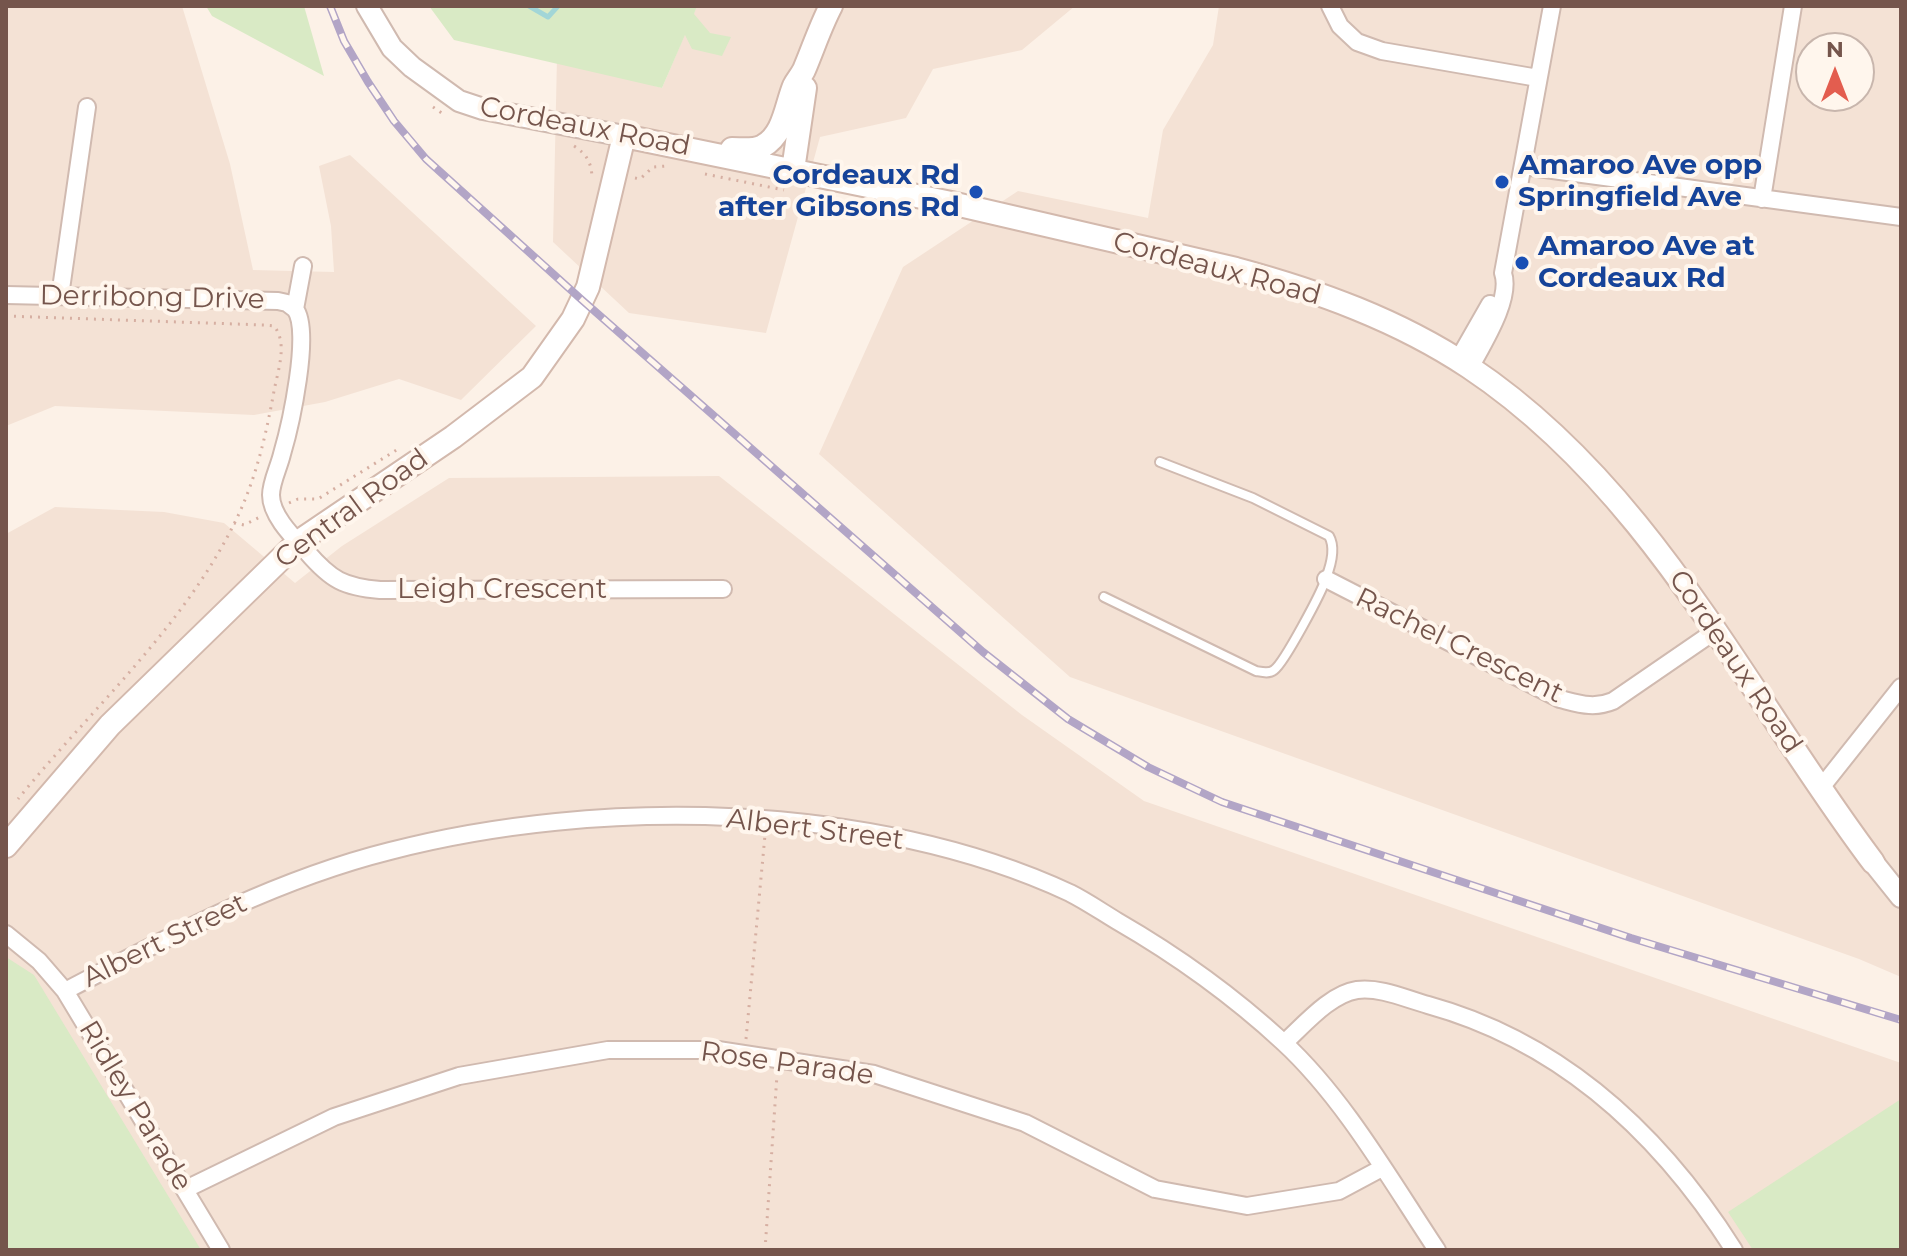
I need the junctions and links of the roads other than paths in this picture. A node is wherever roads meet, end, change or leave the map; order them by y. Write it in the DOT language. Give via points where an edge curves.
graph roads {
  1 [pos="367,6"];
  2 [pos="831,6"];
  3 [pos="1330,6"];
  4 [pos="1552,6"];
  5 [pos="1793,6"];
  6 [pos="804,71"];
  7 [pos="1538,78"];
  8 [pos="87,107"];
  9 [pos="624,136"];
  10 [pos="674,156"];
  11 [pos="1523,166"];
  12 [pos="792,181"];
  13 [pos="1762,199"];
  14 [pos="1901,217"];
  15 [pos="303,266"];
  16 [pos="6,295"];
  17 [pos="60,296"];
  18 [pos="295,309"];
  19 [pos="1464,364"];
  20 [pos="1160,462"];
  21 [pos="298,542"];
  22 [pos="1326,579"];
  23 [pos="723,589"];
  24 [pos="1104,597"];
  25 [pos="1715,631"];
  26 [pos="1901,687"];
  27 [pos="1820,789"];
  28 [pos="6,846"];
  29 [pos="1873,862"];
  30 [pos="1901,897"];
  31 [pos="6,934"];
  32 [pos="65,991"];
  33 [pos="1284,1043"];
  34 [pos="1382,1168"];
  35 [pos="186,1189"];
  36 [pos="221,1250"];
  37 [pos="1437,1250"];
  38 [pos="1734,1250"];
  1 -- 9 [label="street, Cordeaux Road" via="392,48 459,101"];
  2 -- 6 [label="main road"];
  3 -- 7 [label="street" via="1357,42 1382,51"];
  4 -- 7 [label="street"];
  5 -- 13 [label="street"];
  6 -- 10 [label="main road" via="775,136 765,146 693,143"];
  6 -- 12 [label="main road"];
  7 -- 11 [label="street"];
  8 -- 17 [label="street"];
  9 -- 10 [label="main road, Cordeaux Road"];
  9 -- 21 [label="main road, Central Road" via="588,287 547,359 497,405"];
  10 -- 12 [label="main road, Cordeaux Road"];
  11 -- 13 [label="street"];
  11 -- 19 [label="street" via="1503,273"];
  12 -- 19 [label="main road, Cordeaux Road" via="951,203 1277,280 1392,323"];
  13 -- 14 [label="street"];
  15 -- 18 [label="street"];
  16 -- 17 [label="street, Derribong Drive"];
  17 -- 18 [label="street, Derribong Drive" via="278,301"];
  18 -- 21 [label="street, Leigh Crescent" via="301,317 301,353 271,496"];
  19 -- 25 [label="main road, Cordeaux Road" via="1589,467 1646,533"];
  20 -- 22 [label="lane" via="1253,498 1329,536 1334,549"];
  21 -- 23 [label="street, Leigh Crescent" via="317,564 351,587"];
  21 -- 28 [label="main road, Central Road" via="110,725"];
  22 -- 24 [label="lane" via="1284,658 1267,672"];
  22 -- 25 [label="street, Rachel Crescent" via="1560,699 1585,706 1613,701"];
  25 -- 27 [label="main road, Cordeaux Road"];
  26 -- 27 [label="street"];
  27 -- 29 [label="main road, Cordeaux Road"];
  29 -- 30 [label="street, Cordeaux Road"];
  31 -- 32 [label="street, Ridley Parade"];
  32 -- 33 [label="street, Albert Street" via="263,893 389,851 524,825 635,817 767,819 882,833 966,854 1070,894 1163,948"];
  32 -- 35 [label="street, Ridley Parade"];
  33 -- 34 [label="street, Albert Street" via="1329,1093"];
  33 -- 38 [label="street" via="1334,1000 1356,990 1454,1012 1499,1030 1586,1081 1620,1112 1670,1162"];
  34 -- 35 [label="street, Rose Parade" via="1339,1191 1247,1206 1155,1189 1025,1123 874,1074 718,1050 608,1050 459,1076 334,1117"];
  34 -- 37 [label="street, Albert Street"];
  35 -- 36 [label="street, Ridley Parade"];
}
